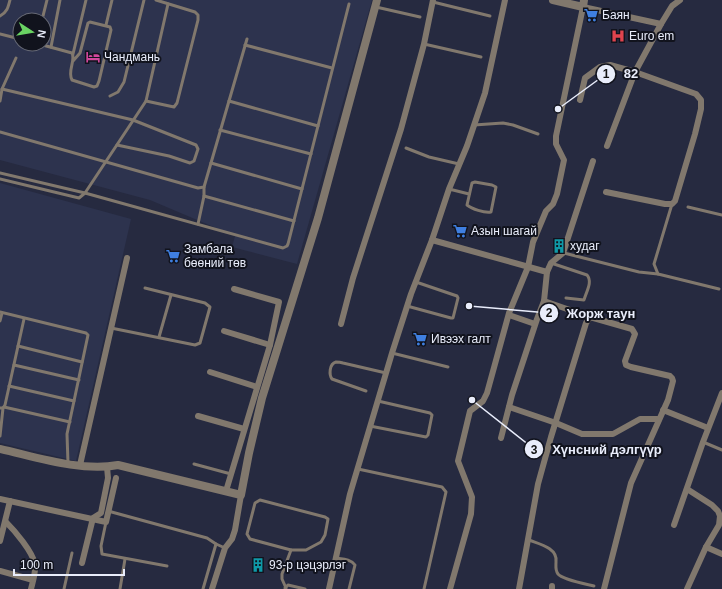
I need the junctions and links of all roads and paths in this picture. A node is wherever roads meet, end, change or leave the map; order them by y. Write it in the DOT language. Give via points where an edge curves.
graph roads {
  1 [pos="10,0"];
  2 [pos="47,0"];
  3 [pos="60,0"];
  4 [pos="86,0"];
  5 [pos="112,0"];
  6 [pos="144,0"];
  7 [pos="156,0"];
  8 [pos="505,0"];
  9 [pos="553,0"];
  10 [pos="680,0"];
  11 [pos="433,1"];
  12 [pos="377,3"];
  13 [pos="583,3"];
  14 [pos="168,4"];
  15 [pos="349,4"];
  16 [pos="44,12"];
  17 [pos="0,16"];
  18 [pos="420,16"];
  19 [pos="490,16"];
  20 [pos="661,24"];
  21 [pos="106,25"];
  22 [pos="0,34"];
  23 [pos="12,37"];
  24 [pos="247,39"];
  25 [pos="52,42"];
  26 [pos="424,44"];
  27 [pos="245,45"];
  28 [pos="52,47"];
  29 [pos="73,54"];
  30 [pos="481,57"];
  31 [pos="16,58"];
  32 [pos="73,61"];
  33 [pos="332,68"];
  34 [pos="635,72"];
  35 [pos="2,89"];
  36 [pos="110,96"];
  37 [pos="580,100"];
  38 [pos="0,101"];
  39 [pos="146,101"];
  40 [pos="230,101"];
  41 [pos="133,120"];
  42 [pos="474,125"];
  43 [pos="318,126"];
  44 [pos="220,130"];
  45 [pos="0,132"];
  46 [pos="538,134"];
  47 [pos="117,145"];
  48 [pos="607,146"];
  49 [pos="406,148"];
  50 [pos="311,154"];
  51 [pos="593,161"];
  52 [pos="105,162"];
  53 [pos="211,163"];
  54 [pos="459,164"];
  55 [pos="0,174"];
  56 [pos="0,179"];
  57 [pos="204,187"];
  58 [pos="302,189"];
  59 [pos="449,189"];
  60 [pos="606,192"];
  61 [pos="85,194"];
  62 [pos="469,194"];
  63 [pos="204,196"];
  64 [pos="672,204"];
  65 [pos="688,207"];
  66 [pos="722,215"];
  67 [pos="294,221"];
  68 [pos="198,224"];
  69 [pos="432,240"];
  70 [pos="563,253"];
  71 [pos="127,258"];
  72 [pos="552,263"];
  73 [pos="528,267"];
  74 [pos="547,272"];
  75 [pos="658,274"];
  76 [pos="416,282"];
  77 [pos="145,288"];
  78 [pos="234,289"];
  79 [pos="719,289"];
  80 [pos="171,295"];
  81 [pos="566,298"];
  82 [pos="544,301"];
  83 [pos="407,306"];
  84 [pos="1,313"];
  85 [pos="509,315"];
  86 [pos="590,317"];
  87 [pos="24,319"];
  88 [pos="0,321"];
  89 [pos="341,324"];
  90 [pos="535,324"];
  91 [pos="112,328"];
  92 [pos="224,331"];
  93 [pos="159,337"];
  94 [pos="270,344"];
  95 [pos="18,346"];
  96 [pos="392,353"];
  97 [pos="82,362"];
  98 [pos="14,365"];
  99 [pos="448,367"];
  100 [pos="210,372"];
  101 [pos="386,373"];
  102 [pos="79,380"];
  103 [pos="9,386"];
  104 [pos="257,387"];
  105 [pos="366,391"];
  106 [pos="722,393"];
  107 [pos="74,401"];
  108 [pos="378,401"];
  109 [pos="509,407"];
  110 [pos="3,408"];
  111 [pos="663,410"];
  112 [pos="198,416"];
  113 [pos="659,419"];
  114 [pos="70,422"];
  115 [pos="556,422"];
  116 [pos="370,426"];
  117 [pos="708,428"];
  118 [pos="244,429"];
  119 [pos="0,436"];
  120 [pos="501,438"];
  121 [pos="703,442"];
  122 [pos="0,449"];
  123 [pos="722,450"];
  124 [pos="194,464"];
  125 [pos="68,465"];
  126 [pos="80,465"];
  127 [pos="107,467"];
  128 [pos="357,468"];
  129 [pos="231,474"];
  130 [pos="116,478"];
  131 [pos="687,489"];
  132 [pos="226,491"];
  133 [pos="241,495"];
  134 [pos="0,499"];
  135 [pos="10,501"];
  136 [pos="108,511"];
  137 [pos="93,518"];
  138 [pos="6,522"];
  139 [pos="106,522"];
  140 [pos="674,525"];
  141 [pos="529,540"];
  142 [pos="0,541"];
  143 [pos="216,544"];
  144 [pos="706,547"];
  145 [pos="225,548"];
  146 [pos="291,550"];
  147 [pos="72,553"];
  148 [pos="722,554"];
  149 [pos="336,558"];
  150 [pos="126,559"];
  151 [pos="82,564"];
  152 [pos="166,566"];
  153 [pos="0,571"];
  154 [pos="33,580"];
  155 [pos="594,586"];
  156 [pos="285,588"];
  157 [pos="31,589"];
  158 [pos="64,589"];
  159 [pos="120,589"];
  160 [pos="203,589"];
  161 [pos="212,589"];
  162 [pos="306,589"];
  163 [pos="329,589"];
  164 [pos="349,589"];
  165 [pos="424,589"];
  166 [pos="450,589"];
  167 [pos="519,589"];
  168 [pos="604,589"];
  169 [pos="688,589"];
  1 -- 17 [label="lane" via="6,13"];
  2 -- 16 [label="lane"];
  3 -- 25 [label="lane"];
  4 -- 29 [label="lane"];
  5 -- 21 [label="lane"];
  6 -- 36 [label="lane" via="124,82 118,92"];
  7 -- 14 [label="lane"];
  8 -- 42 [label="street" via="485,94"];
  9 -- 13 [label="street"];
  10 -- 20 [label="street" via="672,6"];
  11 -- 19 [label="lane"];
  11 -- 26 [label="street"];
  12 -- 18 [label="lane"];
  12 -- 133 [label="street" via="318,218 262,398"];
  13 -- 20 [label="street"];
  13 -- 73 [label="street" via="556,136 556,144 564,160 557,194 553,204 546,211 533,242"];
  14 -- 39 [label="lane"];
  14 -- 39 [label="lane" via="195,12 198,20 177,103 174,107 168,107"];
  15 -- 33 [label="lane"];
  20 -- 34 [label="street"];
  21 -- 32 [label="lane" via="88,23 80,53"];
  21 -- 32 [label="lane" via="111,30 97,86 72,80 70,74"];
  22 -- 23 [label="lane"];
  24 -- 27 [label="lane"];
  26 -- 30 [label="lane"];
  26 -- 89 [label="street" via="401,129 353,278"];
  27 -- 33 [label="lane"];
  27 -- 40 [label="lane"];
  28 -- 29 [label="lane"];
  29 -- 32 [label="lane"];
  31 -- 35 [label="lane"];
  33 -- 43 [label="lane"];
  34 -- 37 [label="street" via="610,65 600,67 585,78"];
  34 -- 48 [label="street"];
  34 -- 64 [label="street" via="696,94 701,100 695,134 677,197"];
  35 -- 38 [label="lane"];
  35 -- 41 [label="lane"];
  39 -- 41 [label="lane"];
  40 -- 43 [label="lane"];
  40 -- 44 [label="lane"];
  41 -- 47 [label="lane"];
  41 -- 47 [label="lane" via="196,145 198,149 194,161 190,163"];
  42 -- 46 [label="lane" via="513,125"];
  42 -- 54 [label="street"];
  43 -- 50 [label="lane"];
  44 -- 50 [label="lane"];
  44 -- 53 [label="lane"];
  45 -- 52 [label="lane"];
  47 -- 52 [label="lane"];
  49 -- 54 [label="lane"];
  50 -- 58 [label="lane"];
  51 -- 70 [label="street"];
  52 -- 57 [label="lane" via="198,188"];
  52 -- 61 [label="lane"];
  53 -- 57 [label="lane"];
  53 -- 58 [label="lane"];
  54 -- 59 [label="street"];
  55 -- 61 [label="lane"];
  56 -- 61 [label="lane" via="78,198"];
  57 -- 63 [label="lane"];
  58 -- 67 [label="lane"];
  59 -- 62 [label="lane"];
  59 -- 69 [label="street"];
  60 -- 64 [label="street"];
  61 -- 68 [label="lane"];
  62 -- 62 [label="lane" via="472,183 475,182 496,187 491,212 468,207 466,205"];
  63 -- 67 [label="lane"];
  63 -- 68 [label="lane"];
  64 -- 75 [label="lane" via="654,264"];
  65 -- 66 [label="lane"];
  67 -- 68 [label="lane" via="288,244 283,248"];
  69 -- 73 [label="street"];
  69 -- 76 [label="street"];
  70 -- 72 [label="street"];
  70 -- 75 [label="lane"];
  71 -- 91 [label="street"];
  72 -- 74 [label="street"];
  72 -- 81 [label="lane" via="587,275 589,278 584,300"];
  73 -- 74 [label="street"];
  73 -- 85 [label="street"];
  74 -- 82 [label="street"];
  75 -- 79 [label="lane"];
  76 -- 83 [label="street"];
  76 -- 83 [label="lane" via="457,296 453,318"];
  77 -- 80 [label="lane"];
  78 -- 94 [label="street" via="279,302"];
  80 -- 93 [label="lane"];
  80 -- 93 [label="lane" via="205,303 210,308 200,343 195,345"];
  82 -- 86 [label="street"];
  82 -- 90 [label="street"];
  83 -- 96 [label="street"];
  84 -- 87 [label="lane"];
  84 -- 88 [label="lane"];
  85 -- 90 [label="street"];
  85 -- 166 [label="street" via="487,393 483,401 470,411 458,461 472,497 471,514"];
  86 -- 111 [label="street" via="634,331 626,364 672,378 668,400"];
  86 -- 115 [label="street"];
  87 -- 95 [label="lane"];
  87 -- 97 [label="lane" via="88,334"];
  90 -- 109 [label="street"];
  91 -- 93 [label="lane"];
  91 -- 126 [label="street"];
  92 -- 94 [label="street"];
  94 -- 104 [label="street"];
  95 -- 97 [label="lane"];
  95 -- 98 [label="lane"];
  96 -- 99 [label="lane"];
  96 -- 101 [label="street"];
  97 -- 102 [label="lane"];
  98 -- 102 [label="lane"];
  98 -- 103 [label="lane"];
  100 -- 104 [label="street"];
  101 -- 105 [label="lane" via="342,363 332,364 332,379"];
  101 -- 108 [label="street"];
  102 -- 107 [label="lane"];
  103 -- 107 [label="lane"];
  103 -- 110 [label="lane"];
  104 -- 118 [label="street"];
  106 -- 117 [label="street"];
  107 -- 114 [label="lane"];
  108 -- 116 [label="street"];
  108 -- 116 [label="lane" via="430,413 432,415 428,435 426,437"];
  109 -- 115 [label="street"];
  109 -- 120 [label="street"];
  110 -- 114 [label="lane"];
  110 -- 119 [label="lane"];
  111 -- 113 [label="street"];
  111 -- 117 [label="street"];
  112 -- 118 [label="street"];
  113 -- 115 [label="street" via="640,419 613,434 582,434"];
  113 -- 168 [label="street" via="630,482"];
  114 -- 125 [label="lane" via="67,434"];
  115 -- 141 [label="street" via="538,484"];
  116 -- 128 [label="street"];
  117 -- 121 [label="street"];
  118 -- 129 [label="street"];
  121 -- 123 [label="lane"];
  121 -- 131 [label="street"];
  122 -- 125 [label="street"];
  124 -- 129 [label="lane"];
  125 -- 126 [label="street"];
  126 -- 127 [label="street"];
  127 -- 132 [label="street" via="118,465"];
  127 -- 137 [label="street" via="108,478 101,513"];
  128 -- 149 [label="street"];
  128 -- 165 [label="lane" via="442,487 446,492"];
  129 -- 132 [label="street"];
  130 -- 136 [label="street"];
  131 -- 140 [label="street"];
  131 -- 144 [label="street" via="718,510 720,516 719,524"];
  132 -- 133 [label="street"];
  133 -- 145 [label="street" via="235,530"];
  134 -- 135 [label="street"];
  135 -- 137 [label="street"];
  135 -- 138 [label="street"];
  136 -- 139 [label="street"];
  136 -- 143 [label="lane" via="207,538"];
  137 -- 139 [label="street"];
  137 -- 151 [label="street"];
  138 -- 142 [label="street"];
  138 -- 154 [label="street" via="33,558"];
  139 -- 150 [label="lane" via="102,554"];
  141 -- 155 [label="lane" via="555,552 559,575"];
  141 -- 167 [label="street"];
  143 -- 145 [label="lane"];
  143 -- 160 [label="lane"];
  144 -- 148 [label="street"];
  144 -- 169 [label="street"];
  145 -- 161 [label="street"];
  146 -- 146 [label="lane" via="306,550 321,542 328,520 322,516 260,500 255,504 247,534 250,539"];
  146 -- 156 [label="lane" via="282,574"];
  147 -- 158 [label="lane"];
  149 -- 163 [label="street"];
  149 -- 164 [label="lane" via="349,560 355,565"];
  150 -- 152 [label="lane"];
  150 -- 159 [label="lane"];
  153 -- 154 [label="street"];
  154 -- 157 [label="street"];
  156 -- 162 [label="lane" via="288,585"];
}
